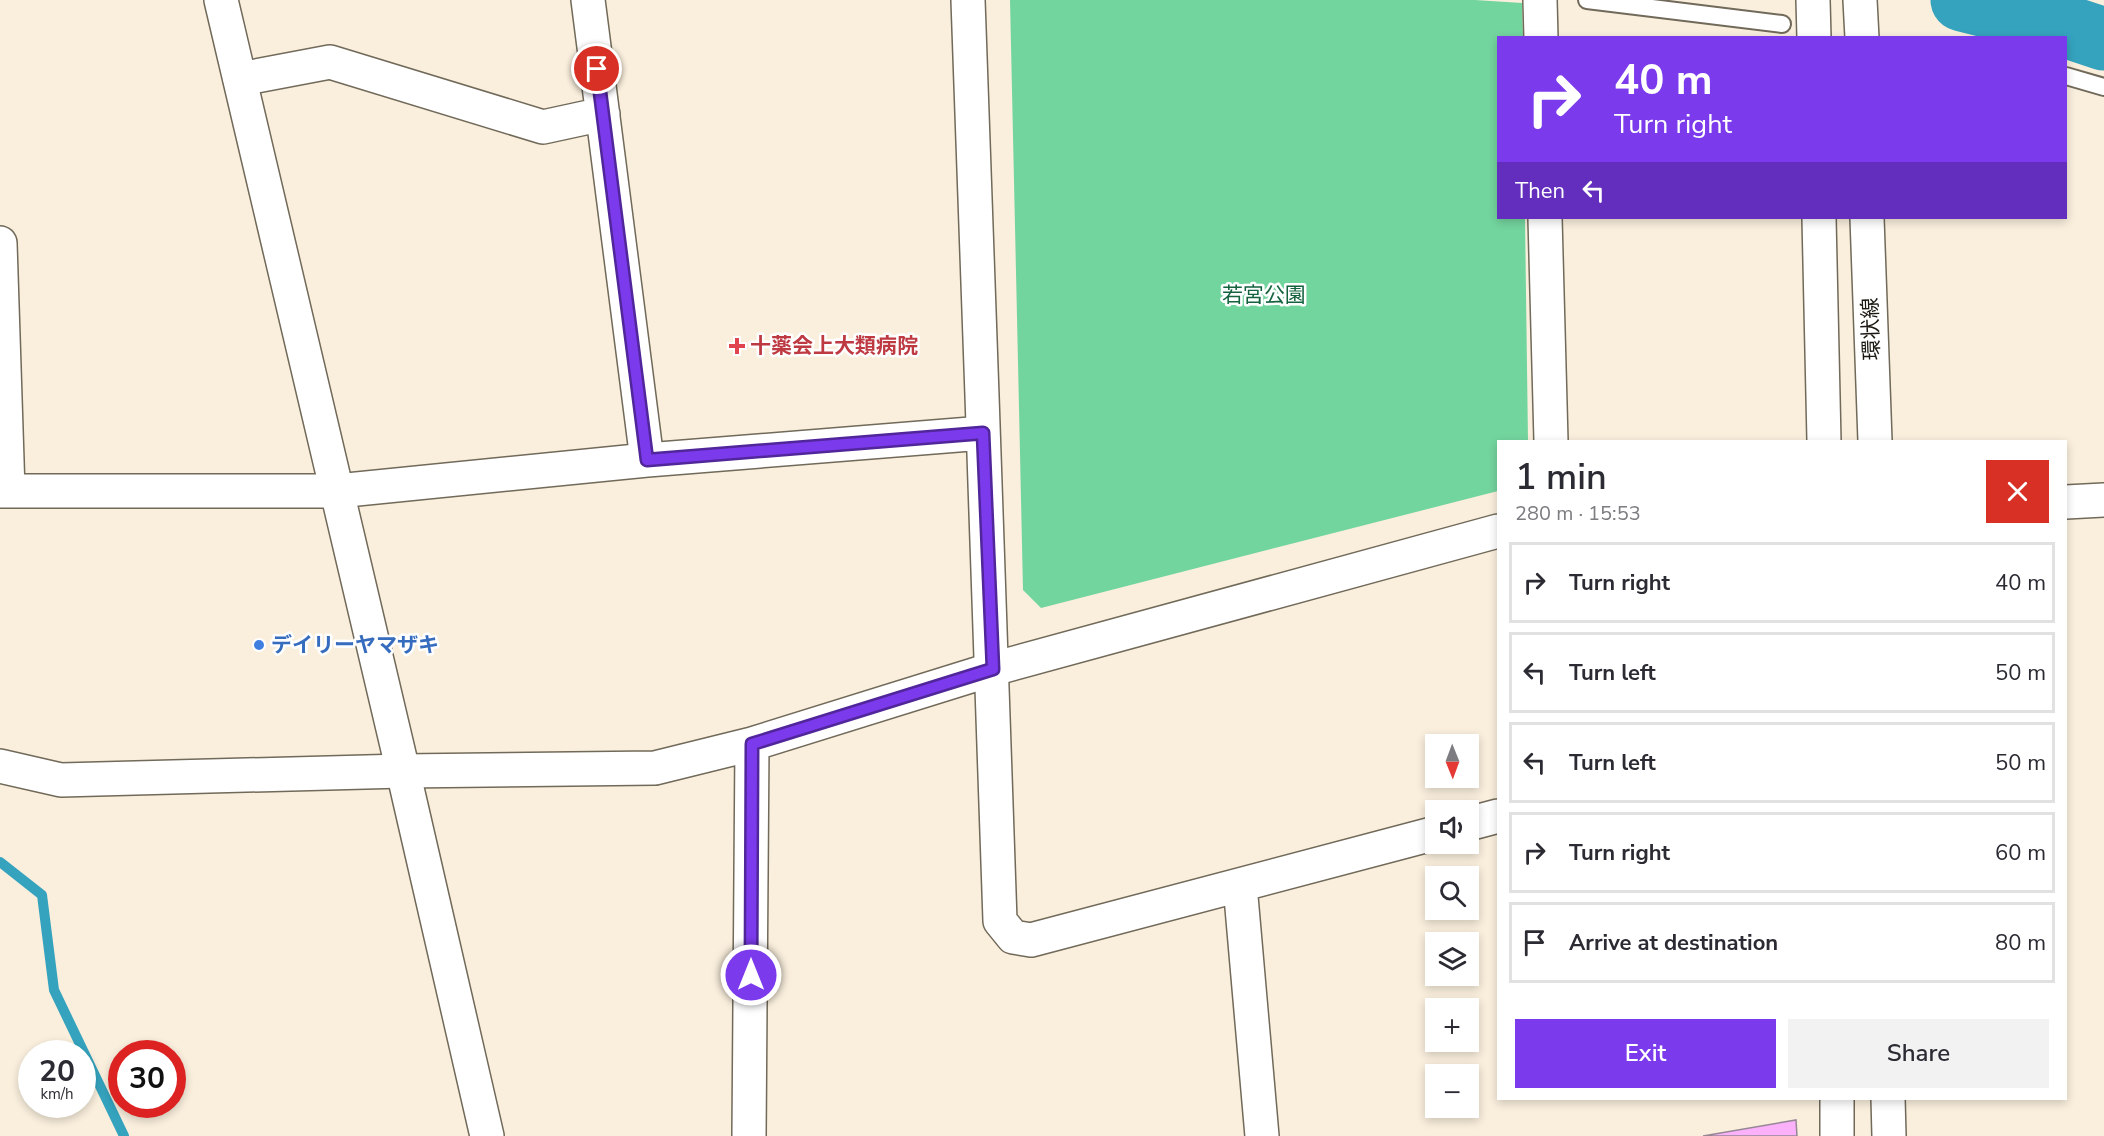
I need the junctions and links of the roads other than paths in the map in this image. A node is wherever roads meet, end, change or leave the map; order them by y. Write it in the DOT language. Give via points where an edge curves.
graph roads {
  1 [pos="221,0"];
  2 [pos="588,0"];
  3 [pos="968,0"];
  4 [pos="1540,0"];
  5 [pos="1587,0"];
  6 [pos="1782,24"];
  7 [pos="1541,36"];
  8 [pos="2067,76"];
  9 [pos="240,79"];
  10 [pos="2104,87"];
  11 [pos="603,114"];
  12 [pos="1545,219"];
  13 [pos="1819,219"];
  14 [pos="1867,219"];
  15 [pos="0,243"];
  16 [pos="983,433"];
  17 [pos="1551,440"];
  18 [pos="1824,440"];
  19 [pos="1875,440"];
  20 [pos="647,460"];
  21 [pos="4,491"];
  22 [pos="337,491"];
  23 [pos="2104,501"];
  24 [pos="2067,502"];
  25 [pos="1497,531"];
  26 [pos="993,669"];
  27 [pos="752,744"];
  28 [pos="0,766"];
  29 [pos="403,771"];
  30 [pos="1497,816"];
  31 [pos="1479,821"];
  32 [pos="1425,835"];
  33 [pos="1240,885"];
  34 [pos="1837,1100"];
  35 [pos="1888,1100"];
  36 [pos="487,1136"];
  37 [pos="749,1136"];
  38 [pos="1262,1136"];
  39 [pos="1837,1136"];
  40 [pos="1888,1136"];
  1 -- 9 [label="street"];
  2 -- 11 [label="street"];
  3 -- 16 [label="street"];
  4 -- 7 [label="street"];
  5 -- 6 [label="lane"];
  8 -- 10 [label="lane"];
  9 -- 11 [label="street" via="330,62 543,127"];
  9 -- 22 [label="street"];
  11 -- 20 [label="street"];
  12 -- 17 [label="street"];
  13 -- 18 [label="street"];
  14 -- 19 [label="street, 環状線"];
  15 -- 21 [label="street"];
  16 -- 20 [label="street"];
  16 -- 26 [label="street"];
  20 -- 22 [label="street"];
  21 -- 22 [label="street"];
  22 -- 29 [label="street"];
  23 -- 24 [label="street"];
  25 -- 26 [label="street"];
  26 -- 27 [label="street"];
  26 -- 33 [label="street" via="1000,921 1012,937 1031,940"];
  27 -- 29 [label="street" via="655,768"];
  27 -- 37 [label="street"];
  28 -- 29 [label="street" via="61,780"];
  29 -- 36 [label="street"];
  30 -- 31 [label="street"];
  32 -- 33 [label="street"];
  33 -- 38 [label="street"];
  34 -- 39 [label="street"];
  35 -- 40 [label="street"];
}
